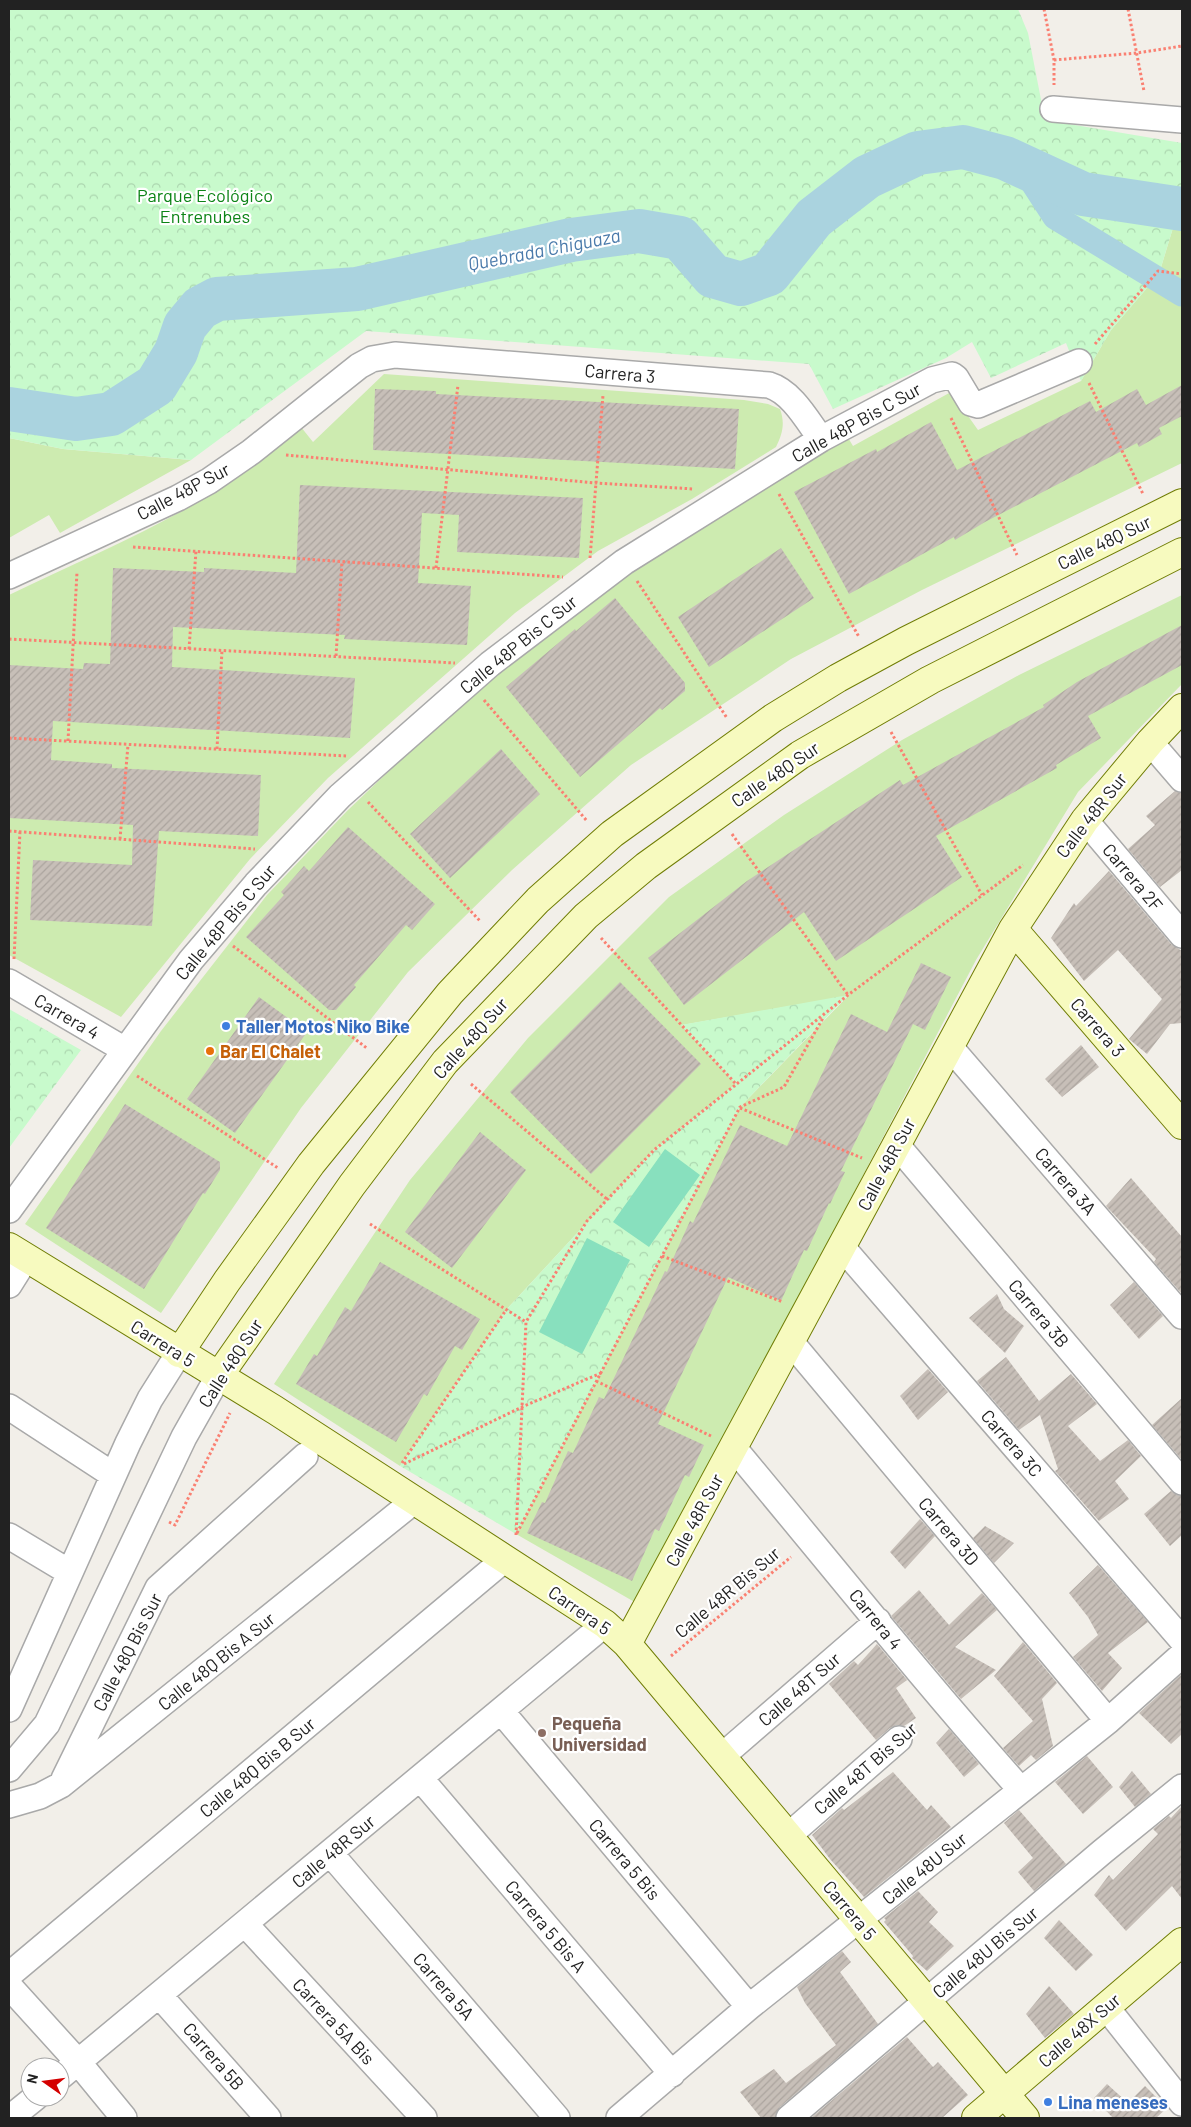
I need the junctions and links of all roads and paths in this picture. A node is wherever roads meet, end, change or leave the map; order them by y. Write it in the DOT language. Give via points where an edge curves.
graph roads {
  1 [pos="1044,9"];
  2 [pos="1128,9"];
  3 [pos="1182,46"];
  4 [pos="1137,53"];
  5 [pos="1054,60"];
  6 [pos="1053,108"];
  7 [pos="1150,118"];
  8 [pos="1182,120"];
  9 [pos="1182,274"];
  10 [pos="395,355"];
  11 [pos="461,360"];
  12 [pos="1079,362"];
  13 [pos="605,372"];
  14 [pos="949,415"];
  15 [pos="821,439"];
  16 [pos="251,452"];
  17 [pos="448,469"];
  18 [pos="766,472"];
  19 [pos="596,483"];
  20 [pos="695,489"];
  21 [pos="1143,494"];
  22 [pos="1182,503"];
  23 [pos="78,543"];
  24 [pos="127,546"];
  25 [pos="196,551"];
  26 [pos="1182,552"];
  27 [pos="1017,555"];
  28 [pos="342,562"];
  29 [pos="624,562"];
  30 [pos="436,568"];
  31 [pos="9,576"];
  32 [pos="594,579"];
  33 [pos="9,639"];
  34 [pos="861,639"];
  35 [pos="73,642"];
  36 [pos="189,648"];
  37 [pos="222,650"];
  38 [pos="336,656"];
  39 [pos="490,664"];
  40 [pos="469,682"];
  41 [pos="1182,708"];
  42 [pos="727,718"];
  43 [pos="891,732"];
  44 [pos="9,738"];
  45 [pos="68,741"];
  46 [pos="1150,742"];
  47 [pos="128,744"];
  48 [pos="217,749"];
  49 [pos="382,758"];
  50 [pos="1182,779"];
  51 [pos="352,785"];
  52 [pos="1085,820"];
  53 [pos="587,821"];
  54 [pos="9,831"];
  55 [pos="20,832"];
  56 [pos="730,832"];
  57 [pos="120,839"];
  58 [pos="287,851"];
  59 [pos="1029,860"];
  60 [pos="982,895"];
  61 [pos="480,921"];
  62 [pos="1013,928"];
  63 [pos="215,932"];
  64 [pos="597,933"];
  65 [pos="1182,935"];
  66 [pos="11,983"];
  67 [pos="848,996"];
  68 [pos="824,1015"];
  69 [pos="949,1046"];
  70 [pos="368,1049"];
  71 [pos="120,1056"];
  72 [pos="471,1084"];
  73 [pos="736,1084"];
  74 [pos="740,1108"];
  75 [pos="1182,1126"];
  76 [pos="890,1155"];
  77 [pos="280,1169"];
  78 [pos="608,1200"];
  79 [pos="9,1210"];
  80 [pos="370,1224"];
  81 [pos="841,1246"];
  82 [pos="17,1253"];
  83 [pos="662,1256"];
  84 [pos="9,1285"];
  85 [pos="506,1310"];
  86 [pos="806,1311"];
  87 [pos="1182,1316"];
  88 [pos="526,1322"];
  89 [pos="790,1341"];
  90 [pos="179,1353"];
  91 [pos="601,1373"];
  92 [pos="218,1377"];
  93 [pos="596,1381"];
  94 [pos="522,1406"];
  95 [pos="9,1408"];
  96 [pos="231,1410"];
  97 [pos="733,1447"];
  98 [pos="306,1456"];
  99 [pos="113,1475"];
  100 [pos="1182,1482"];
  101 [pos="414,1501"];
  102 [pos="148,1511"];
  103 [pos="516,1534"];
  104 [pos="9,1536"];
  105 [pos="811,1540"];
  106 [pos="510,1549"];
  107 [pos="69,1572"];
  108 [pos="878,1621"];
  109 [pos="605,1624"];
  110 [pos="1182,1640"];
  111 [pos="626,1644"];
  112 [pos="1182,1655"];
  113 [pos="668,1659"];
  114 [pos="9,1709"];
  115 [pos="501,1711"];
  116 [pos="1108,1722"];
  117 [pos="899,1739"];
  118 [pos="721,1756"];
  119 [pos="9,1769"];
  120 [pos="420,1778"];
  121 [pos="61,1785"];
  122 [pos="1182,1787"];
  123 [pos="1021,1790"];
  124 [pos="9,1805"];
  125 [pos="788,1836"];
  126 [pos="330,1853"];
  127 [pos="859,1921"];
  128 [pos="245,1924"];
  129 [pos="1182,1942"];
  130 [pos="9,1975"];
  131 [pos="9,1986"];
  132 [pos="159,1994"];
  133 [pos="927,2001"];
  134 [pos="749,2007"];
  135 [pos="1106,2007"];
  136 [pos="60,2057"];
  137 [pos="70,2069"];
  138 [pos="70,2071"];
  139 [pos="672,2074"];
  140 [pos="1004,2094"];
  141 [pos="1181,2099"];
  142 [pos="24,2107"];
  143 [pos="10,2118"];
  144 [pos="124,2118"];
  145 [pos="268,2118"];
  146 [pos="424,2118"];
  147 [pos="557,2118"];
  148 [pos="619,2118"];
  149 [pos="789,2118"];
  150 [pos="976,2118"];
  151 [pos="1025,2118"];
  1 -- 5 [label="path"];
  2 -- 4 [label="path"];
  3 -- 4 [label="path"];
  4 -- 5 [label="path"];
  4 -- 7 [label="path"];
  5 -- 6 [label="path"];
  6 -- 7 [label="street"];
  7 -- 8 [label="street"];
  9 -- 12 [label="path" via="1158,271"];
  10 -- 11 [label="street, Carrera 3"];
  10 -- 16 [label="street, Calle 48P Sur" via="359,366"];
  11 -- 13 [label="street, Carrera 3"];
  11 -- 17 [label="path"];
  12 -- 15 [label="street, Calle 48P Bis C Sur" via="978,405 971,403 956,378 948,375 932,380"];
  12 -- 21 [label="path"];
  13 -- 15 [label="street, Carrera 3" via="769,385 786,394"];
  13 -- 19 [label="path"];
  14 -- 27 [label="path"];
  15 -- 18 [label="street, Calle 48P Bis C Sur"];
  16 -- 17 [label="path"];
  16 -- 23 [label="street, Calle 48P Sur" via="178,498"];
  17 -- 19 [label="path"];
  17 -- 30 [label="path"];
  18 -- 29 [label="street, Calle 48P Bis C Sur"];
  18 -- 34 [label="path"];
  19 -- 20 [label="path"];
  19 -- 32 [label="path"];
  22 -- 90 [label="main road, Calle 48Q Sur" via="838,678 773,718 612,834 538,900 438,1007 311,1164"];
  23 -- 31 [label="street, Calle 48P Sur"];
  23 -- 35 [label="path"];
  24 -- 25 [label="path"];
  25 -- 28 [label="path"];
  25 -- 36 [label="path"];
  26 -- 92 [label="main road, Calle 48Q Sur" via="930,680 800,755 646,866 586,916 445,1062 352,1185"];
  28 -- 30 [label="path"];
  28 -- 38 [label="path"];
  29 -- 32 [label="street, Calle 48P Bis C Sur"];
  29 -- 42 [label="path"];
  30 -- 32 [label="path"];
  32 -- 39 [label="street, Calle 48P Bis C Sur"];
  33 -- 35 [label="path"];
  35 -- 36 [label="path"];
  35 -- 45 [label="path"];
  36 -- 37 [label="path"];
  37 -- 38 [label="path"];
  37 -- 48 [label="path"];
  38 -- 39 [label="path"];
  39 -- 40 [label="street, Calle 48P Bis C Sur"];
  40 -- 49 [label="street, Calle 48P Bis C Sur"];
  40 -- 53 [label="path"];
  41 -- 46 [label="main road, Calle 48R Sur"];
  43 -- 60 [label="path"];
  44 -- 45 [label="path"];
  45 -- 47 [label="path"];
  46 -- 50 [label="street"];
  46 -- 52 [label="main road, Calle 48R Sur"];
  47 -- 48 [label="path"];
  47 -- 57 [label="path"];
  48 -- 49 [label="path"];
  49 -- 51 [label="street, Calle 48P Bis C Sur"];
  51 -- 58 [label="street, Calle 48P Bis C Sur"];
  51 -- 61 [label="path"];
  52 -- 62 [label="main road, Calle 48R Sur"];
  52 -- 65 [label="street, Carrera 2F"];
  54 -- 55 [label="path"];
  55 -- 57 [label="path"];
  55 -- 66 [label="path"];
  56 -- 67 [label="path"];
  57 -- 58 [label="path"];
  58 -- 63 [label="street, Calle 48P Bis C Sur"];
  59 -- 60 [label="path"];
  60 -- 67 [label="path"];
  62 -- 69 [label="main road, Calle 48R Sur"];
  62 -- 75 [label="main road, Carrera 3"];
  63 -- 70 [label="path"];
  63 -- 71 [label="street, Calle 48P Bis C Sur"];
  64 -- 73 [label="path"];
  66 -- 71 [label="street, Carrera 4"];
  67 -- 68 [label="path"];
  68 -- 73 [label="path"];
  68 -- 74 [label="path" via="784,1087"];
  69 -- 76 [label="main road, Calle 48R Sur"];
  69 -- 87 [label="street, Carrera 3A"];
  71 -- 77 [label="path"];
  71 -- 79 [label="street, Calle 48P Bis C Sur"];
  72 -- 78 [label="path"];
  73 -- 78 [label="path" via="654,1150"];
  74 -- 76 [label="path"];
  74 -- 83 [label="path"];
  76 -- 81 [label="main road, Calle 48R Sur"];
  76 -- 100 [label="street, Carrera 3B"];
  78 -- 88 [label="path" via="588,1221"];
  80 -- 85 [label="path"];
  81 -- 86 [label="main road, Calle 48R Sur"];
  81 -- 110 [label="street, Carrera 3C"];
  82 -- 84 [label="street"];
  82 -- 90 [label="main road, Carrera 5"];
  83 -- 86 [label="path"];
  83 -- 91 [label="path"];
  85 -- 88 [label="path"];
  85 -- 94 [label="path" via="400,1466"];
  86 -- 89 [label="main road, Calle 48R Sur"];
  88 -- 94 [label="path"];
  89 -- 97 [label="main road, Calle 48R Sur"];
  89 -- 116 [label="street, Carrera 3D"];
  90 -- 92 [label="main road, Carrera 5"];
  90 -- 99 [label="street, Calle 48Q Sur" via="150,1399"];
  91 -- 93 [label="path"];
  91 -- 94 [label="path"];
  92 -- 101 [label="main road, Carrera 5" via="275,1410"];
  92 -- 102 [label="street, Calle 48Q Sur"];
  93 -- 97 [label="path"];
  93 -- 103 [label="path"];
  94 -- 103 [label="path"];
  95 -- 99 [label="street"];
  96 -- 102 [label="path" via="175,1525"];
  97 -- 105 [label="street, Carrera 4"];
  97 -- 111 [label="main road, Calle 48R Sur"];
  98 -- 121 [label="street, Calle 48Q Bis Sur" via="158,1588"];
  99 -- 107 [label="street, Calle 48Q Sur"];
  101 -- 106 [label="main road, Carrera 5"];
  101 -- 121 [label="street, Calle 48Q Bis A Sur"];
  102 -- 119 [label="street, Calle 48Q Sur" via="47,1724"];
  103 -- 106 [label="path"];
  104 -- 107 [label="street"];
  105 -- 108 [label="street, Carrera 4"];
  105 -- 113 [label="path, Calle 48R Bis Sur"];
  106 -- 109 [label="main road, Carrera 5"];
  106 -- 130 [label="street, Calle 48Q Bis B Sur"];
  107 -- 114 [label="street, Calle 48Q Sur"];
  108 -- 118 [label="street, Calle 48T Sur"];
  108 -- 123 [label="street, Carrera 4" via="942,1701"];
  109 -- 111 [label="main road, Carrera 5"];
  109 -- 115 [label="street, Calle 48R Sur"];
  111 -- 118 [label="main road, Carrera 5"];
  112 -- 116 [label="street, Calle 48U Sur"];
  115 -- 120 [label="street, Calle 48R Sur"];
  115 -- 134 [label="street, Carrera 5 Bis"];
  116 -- 123 [label="street, Calle 48U Sur"];
  117 -- 125 [label="street, Calle 48T Bis Sur"];
  118 -- 125 [label="main road, Carrera 5"];
  120 -- 126 [label="street, Calle 48R Sur"];
  120 -- 139 [label="street, Carrera 5 Bis A"];
  121 -- 124 [label="street, Calle 48Q Bis A Sur" via="40,1796"];
  122 -- 133 [label="street, Calle 48U Bis Sur"];
  123 -- 127 [label="street, Calle 48U Sur"];
  125 -- 127 [label="main road, Carrera 5"];
  126 -- 128 [label="street, Calle 48R Sur"];
  126 -- 147 [label="street, Carrera 5A"];
  127 -- 133 [label="main road, Carrera 5"];
  127 -- 134 [label="street, Calle 48U Sur"];
  128 -- 132 [label="street, Calle 48R Sur"];
  128 -- 146 [label="street, Carrera 5A Bis"];
  129 -- 135 [label="main road, Calle 48X Sur"];
  131 -- 136 [label="street"];
  132 -- 137 [label="street, Calle 48R Sur"];
  132 -- 145 [label="street, Carrera 5B"];
  133 -- 140 [label="main road, Carrera 5"];
  133 -- 149 [label="street, Calle 48U Bis Sur"];
  134 -- 139 [label="street, Calle 48U Sur"];
  135 -- 140 [label="main road, Calle 48X Sur"];
  135 -- 141 [label="street"];
  138 -- 144 [label="street"];
  139 -- 148 [label="street, Calle 48U Sur"];
  140 -- 150 [label="main road, Calle 48X Sur"];
  140 -- 151 [label="main road, Carrera 5"];
  142 -- 143 [label="street"];
}
